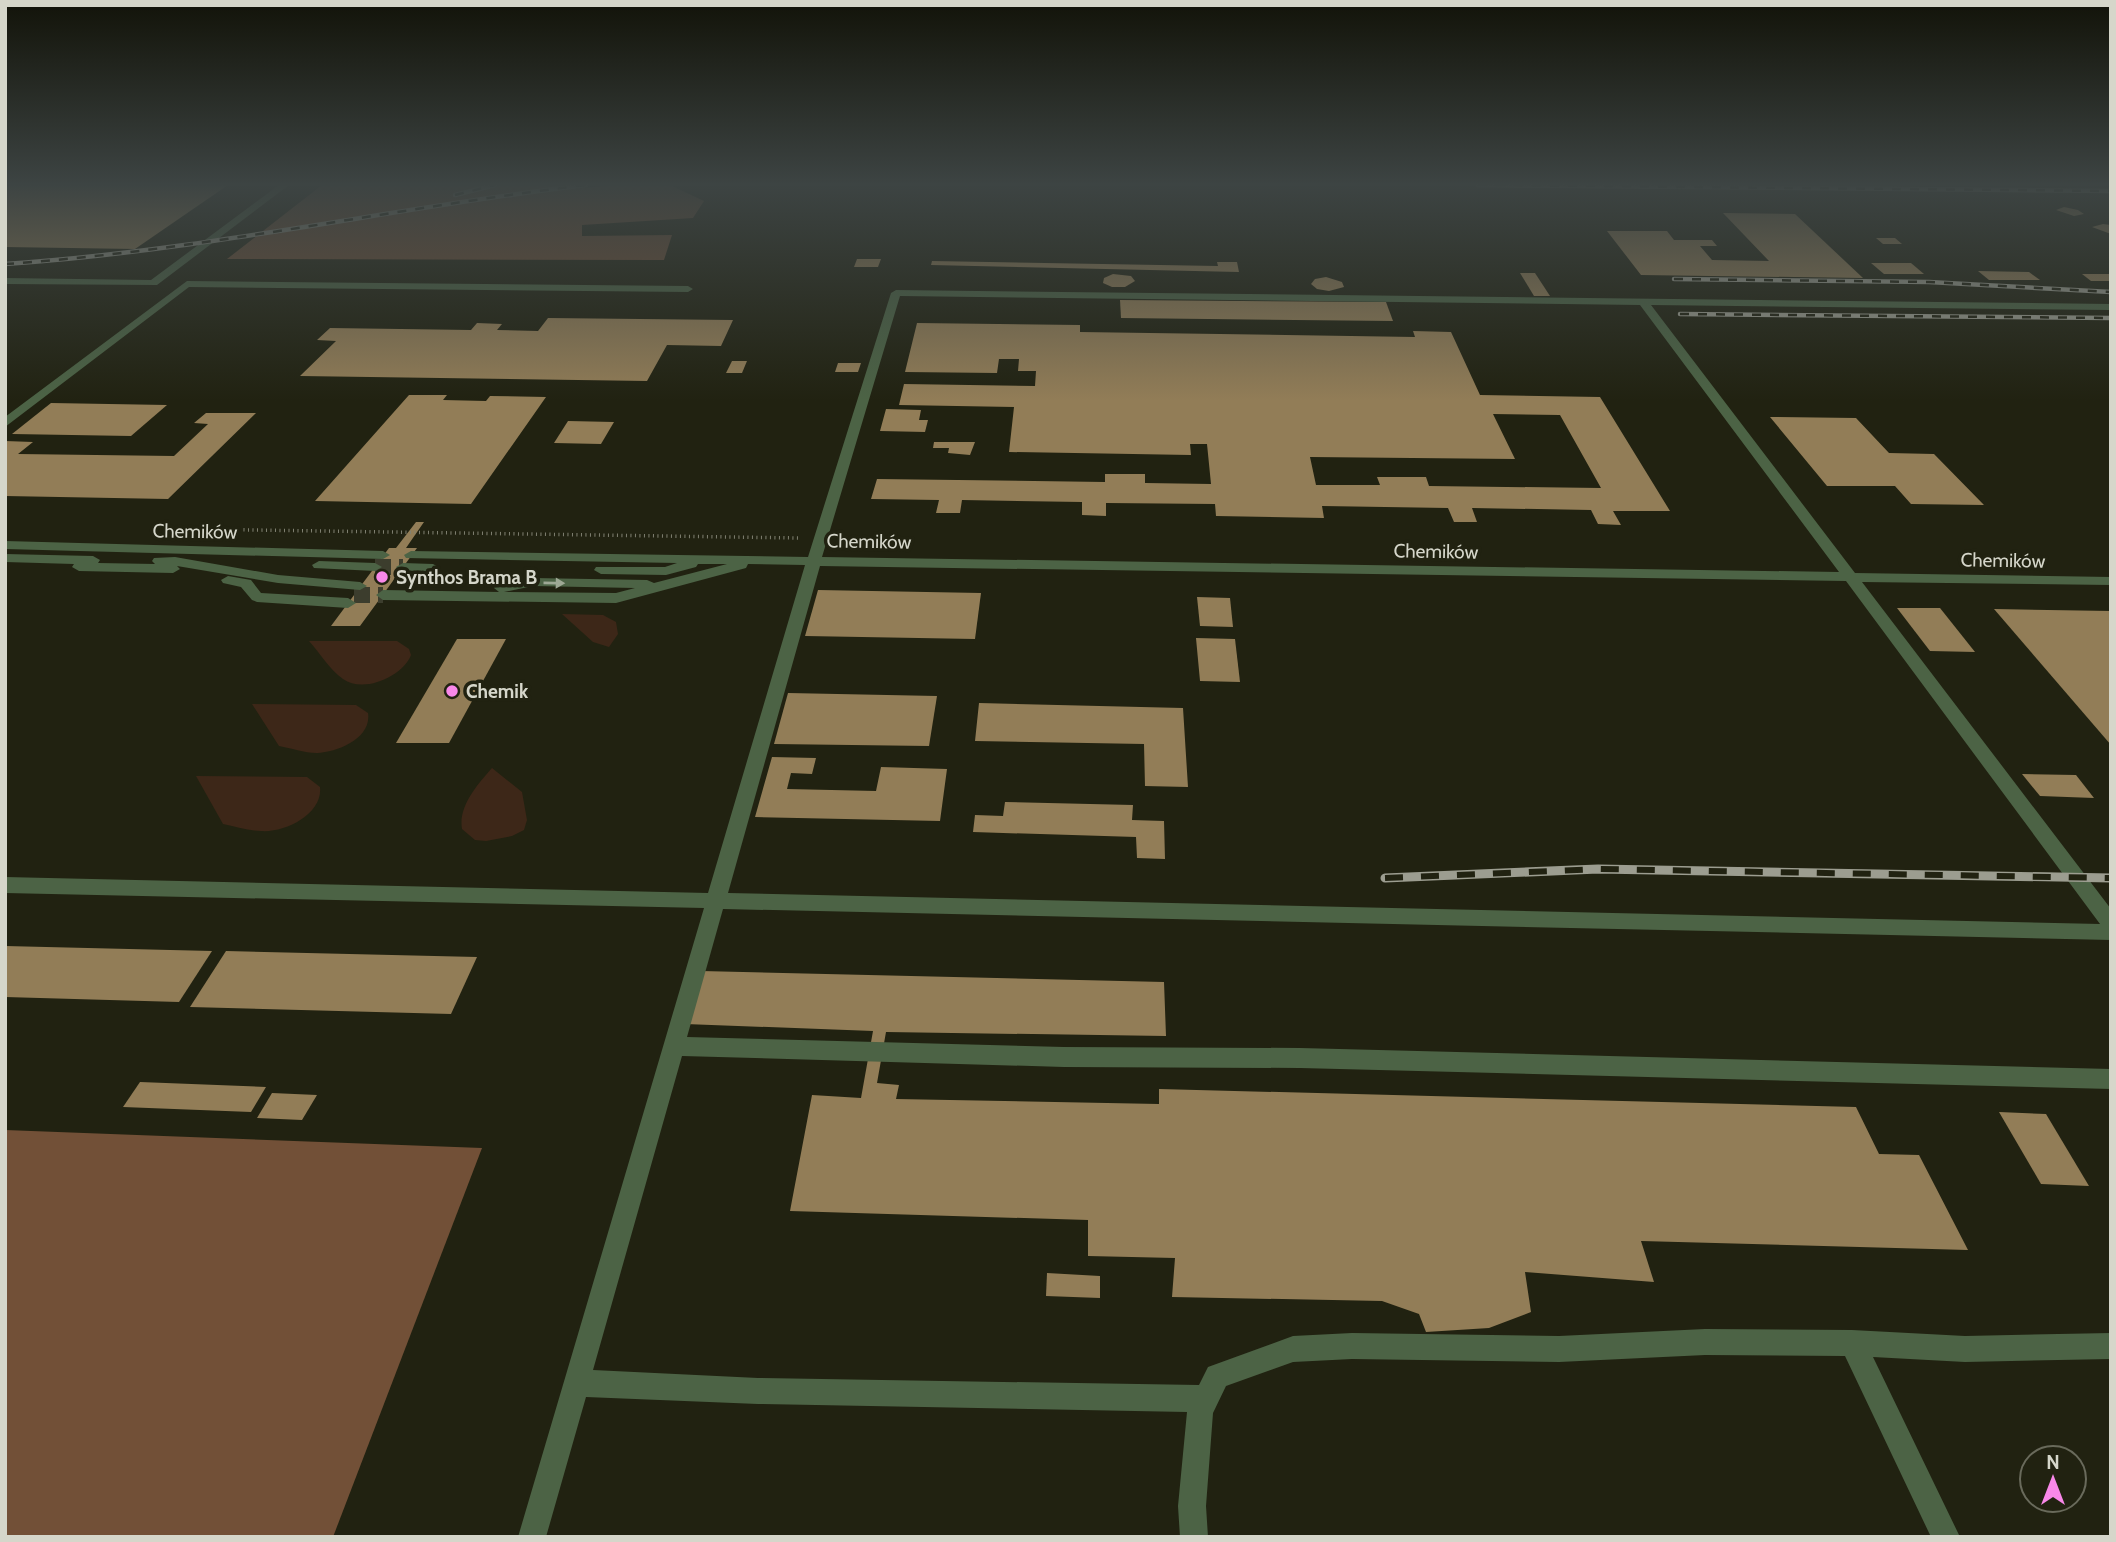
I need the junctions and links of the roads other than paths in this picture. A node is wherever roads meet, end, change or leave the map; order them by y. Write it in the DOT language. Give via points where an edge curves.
graph roads {
  1 [pos="188,257"];
  2 [pos="5,281"];
  3 [pos="688,289"];
  4 [pos="1643,301"];
  5 [pos="2111,307"];
  6 [pos="5,423"];
  7 [pos="5,548"];
  8 [pos="5,558"];
  9 [pos="761,559"];
  10 [pos="815,559"];
  11 [pos="379,561"];
  12 [pos="407,561"];
  13 [pos="5,566"];
  14 [pos="1850,577"];
  15 [pos="2111,581"];
  16 [pos="675,584"];
  17 [pos="5,885"];
  18 [pos="714,901"];
  19 [pos="2111,924"];
  20 [pos="2111,932"];
  21 [pos="673,1046"];
  22 [pos="2111,1079"];
  23 [pos="1852,1343"];
  24 [pos="2111,1346"];
  25 [pos="576,1383"];
  26 [pos="1206,1399"];
  27 [pos="532,1537"];
  28 [pos="1194,1537"];
  29 [pos="1946,1537"];
  1 -- 2 [label="lane" via="153,283"];
  3 -- 6 [label="lane" via="187,284"];
  4 -- 5 [label="lane"];
  4 -- 10 [label="lane" via="896,293"];
  4 -- 14 [label="lane"];
  7 -- 11 [label="lane" via="255,561"];
  8 -- 13 [label="lane" via="175,561 354,594 246,583 167,568"];
  9 -- 10 [label="lane, Chemików"];
  9 -- 12 [label="lane, Chemików" via="711,559 666,571"];
  9 -- 16 [label="lane, Chemików"];
  10 -- 14 [label="lane, Chemików"];
  10 -- 18 [label="lane"];
  14 -- 15 [label="lane, Chemików"];
  14 -- 19 [label="lane"];
  16 -- 16 [label="lane, one-way" via="617,598 530,598 503,605 383,595 533,583"];
  17 -- 18 [label="lane"];
  18 -- 20 [label="lane"];
  18 -- 21 [label="lane"];
  21 -- 22 [label="lane"];
  21 -- 25 [label="lane"];
  23 -- 24 [label="lane" via="1965,1349"];
  23 -- 26 [label="lane" via="1293,1349 1217,1376"];
  23 -- 29 [label="lane"];
  25 -- 26 [label="lane"];
  25 -- 27 [label="lane"];
  26 -- 28 [label="lane" via="1200,1412"];
}
